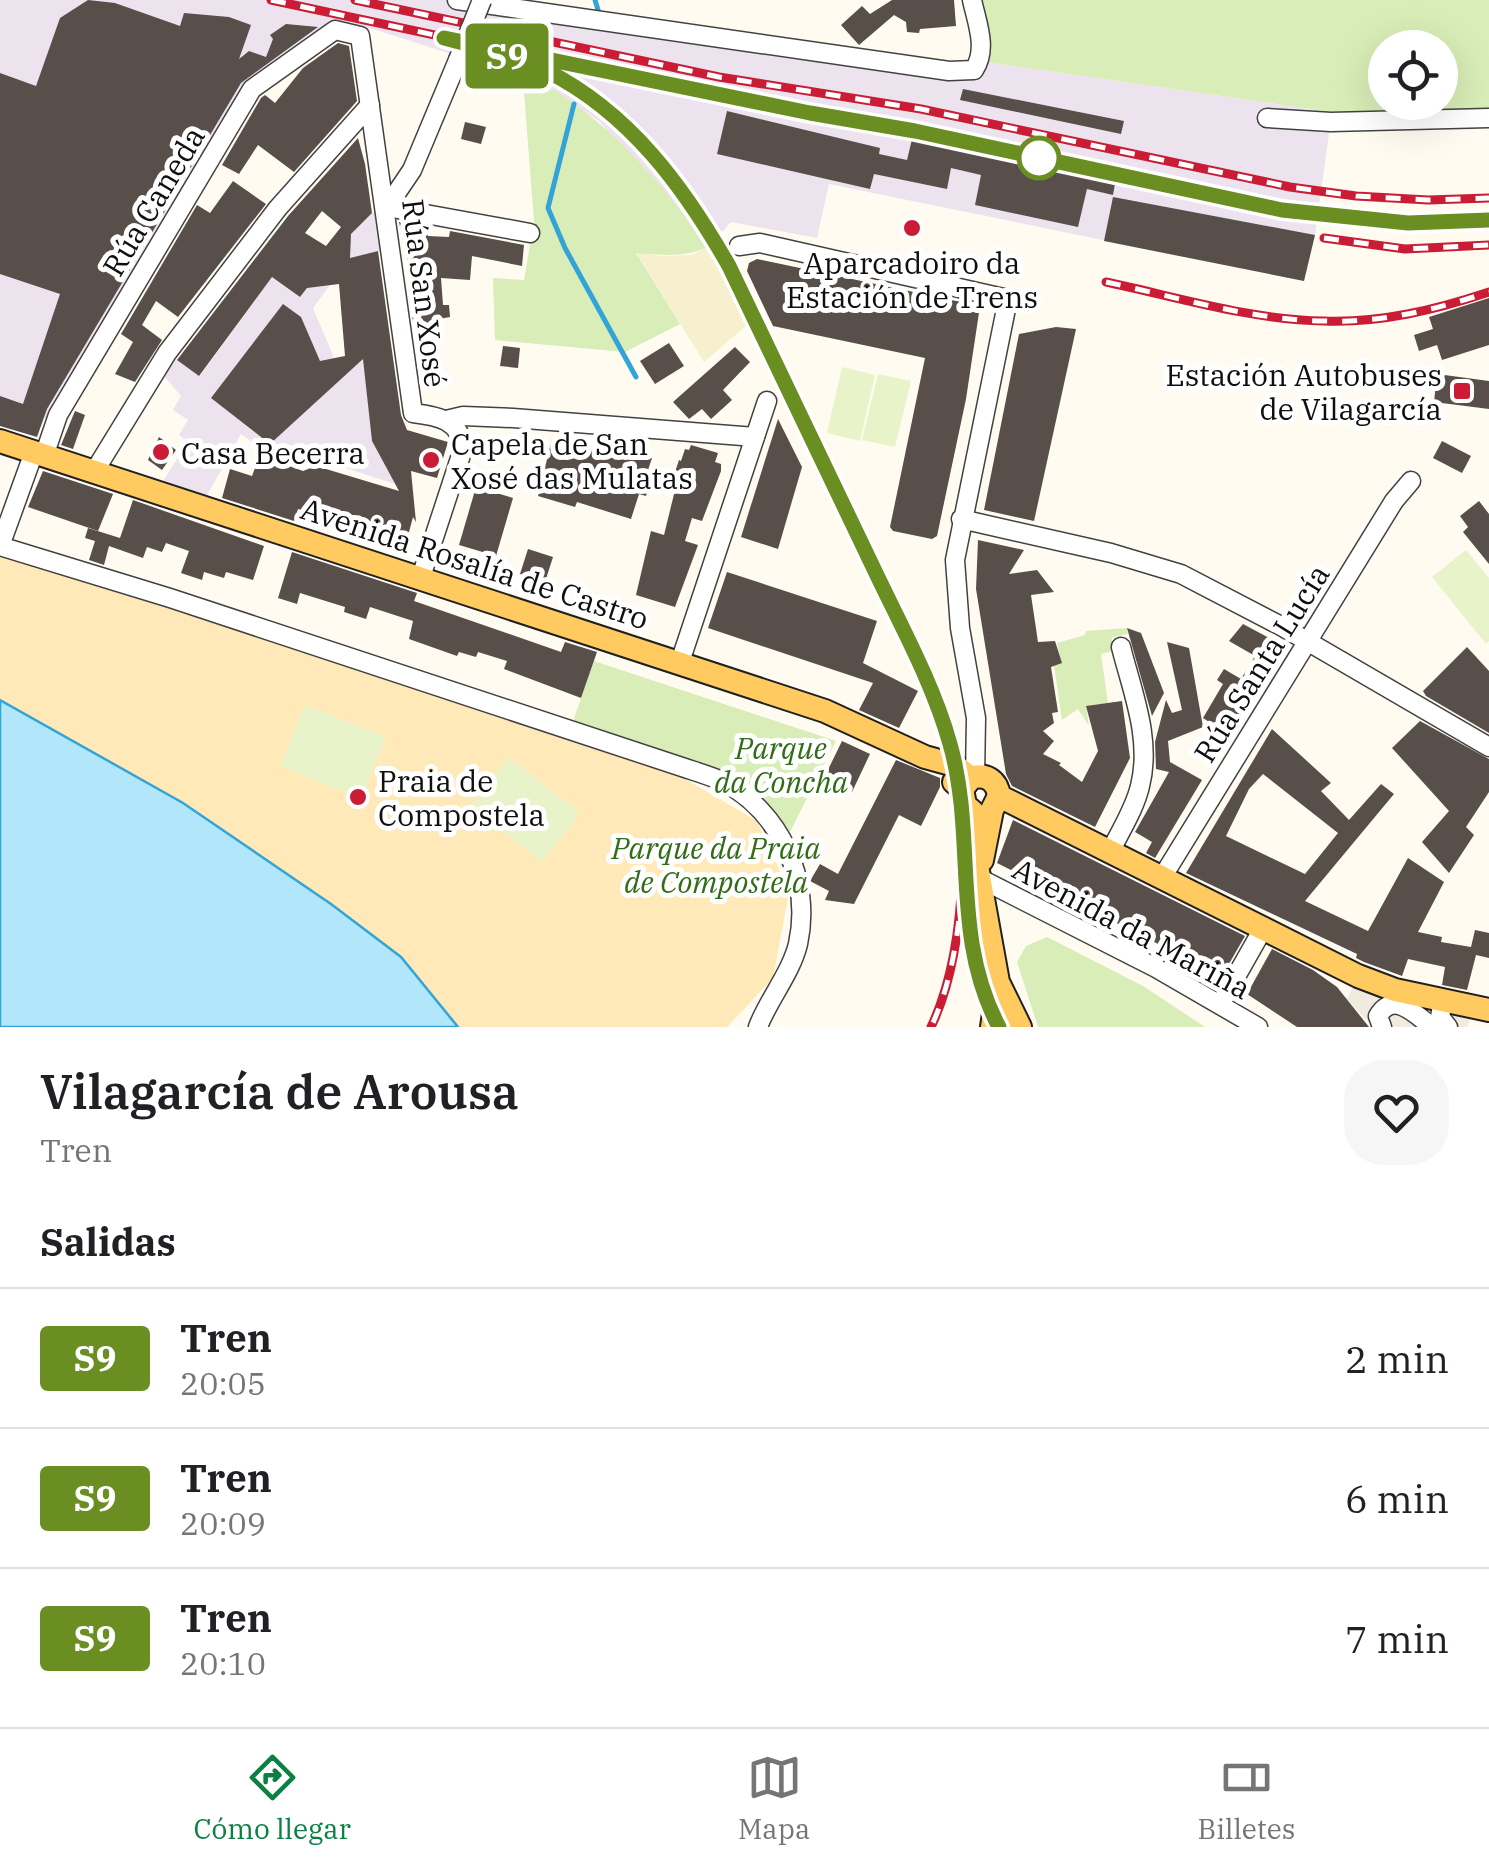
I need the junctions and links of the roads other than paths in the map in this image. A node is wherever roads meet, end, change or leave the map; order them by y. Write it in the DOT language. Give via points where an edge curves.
graph roads {
  1 [pos="457,0"];
  2 [pos="482,0"];
  3 [pos="972,0"];
  4 [pos="360,36"];
  5 [pos="370,104"];
  6 [pos="1267,118"];
  7 [pos="1489,118"];
  8 [pos="386,207"];
  9 [pos="530,233"];
  10 [pos="740,246"];
  11 [pos="767,401"];
  12 [pos="446,420"];
  13 [pos="756,438"];
  14 [pos="0,441"];
  15 [pos="39,454"];
  16 [pos="94,472"];
  17 [pos="1411,482"];
  18 [pos="962,520"];
  19 [pos="0,546"];
  20 [pos="421,578"];
  21 [pos="1306,640"];
  22 [pos="1120,647"];
  23 [pos="680,662"];
  24 [pos="1489,746"];
  25 [pos="980,791"];
  26 [pos="1111,850"];
  27 [pos="1163,876"];
  28 [pos="979,878"];
  29 [pos="1264,927"];
  30 [pos="998,982"];
  31 [pos="1443,1000"];
  32 [pos="1221,1003"];
  33 [pos="1482,1008"];
  34 [pos="758,1026"];
  35 [pos="995,1027"];
  36 [pos="1017,1027"];
  37 [pos="1258,1027"];
  38 [pos="1382,1027"];
  39 [pos="1432,1027"];
  40 [pos="1448,1027"];
  1 -- 3 [label="street" via="950,71 974,70 980,61"];
  2 -- 8 [label="street, bridge" via="412,170"];
  4 -- 5 [label="street, Rúa San Xosé"];
  4 -- 15 [label="street, Rúa Caneda" via="334,30 252,89"];
  5 -- 8 [label="street, Rúa San Xosé"];
  5 -- 16 [label="street" via="278,208 168,352"];
  6 -- 7 [label="street"];
  8 -- 9 [label="street"];
  8 -- 12 [label="street, Rúa San Xosé" via="413,412"];
  10 -- 18 [label="street" via="760,243 1008,300"];
  11 -- 13 [label="street"];
  12 -- 13 [label="street" via="513,418"];
  12 -- 20 [label="street, Rúa San Xosé" via="460,432 463,449"];
  13 -- 23 [label="street"];
  14 -- 15 [label="main road, Avenida Rosalía de Castro"];
  15 -- 16 [label="main road, Avenida Rosalía de Castro"];
  15 -- 19 [label="street, Rúa Caneda"];
  16 -- 20 [label="main road, Avenida Rosalía de Castro"];
  17 -- 21 [label="street, Rúa Santa Lucía"];
  18 -- 21 [label="street" via="1181,574"];
  18 -- 25 [label="street" via="956,592"];
  19 -- 34 [label="street" via="721,781 778,834 795,867 802,903 798,946"];
  20 -- 23 [label="main road, Avenida Rosalía de Castro"];
  21 -- 24 [label="street"];
  21 -- 27 [label="street, Rúa Santa Lucía"];
  22 -- 26 [label="street" via="1145,752 1140,788"];
  23 -- 25 [label="main road, Avenida Rosalía de Castro" via="841,716 954,765"];
  25 -- 26 [label="main road, Avenida Rosalía de Castro"];
  25 -- 28 [label="main road"];
  26 -- 27 [label="main road, Avenida Rosalía de Castro"];
  27 -- 29 [label="main road, Avenida Rosalía de Castro"];
  28 -- 30 [label="main road"];
  28 -- 32 [label="street, Avenida da Mariña"];
  29 -- 31 [label="main road, Avenida Rosalía de Castro" via="1358,976"];
  29 -- 32 [label="street"];
  30 -- 35 [label="main road"];
  30 -- 36 [label="main road"];
  31 -- 33 [label="main road, Avenida Rosalía de Castro"];
  31 -- 40 [label="street" via="1440,1017"];
  32 -- 37 [label="street, Avenida da Mariña"];
  35 -- 36 [label="main road"];
  38 -- 39 [label="street" via="1382,1008 1399,1004"];
}
